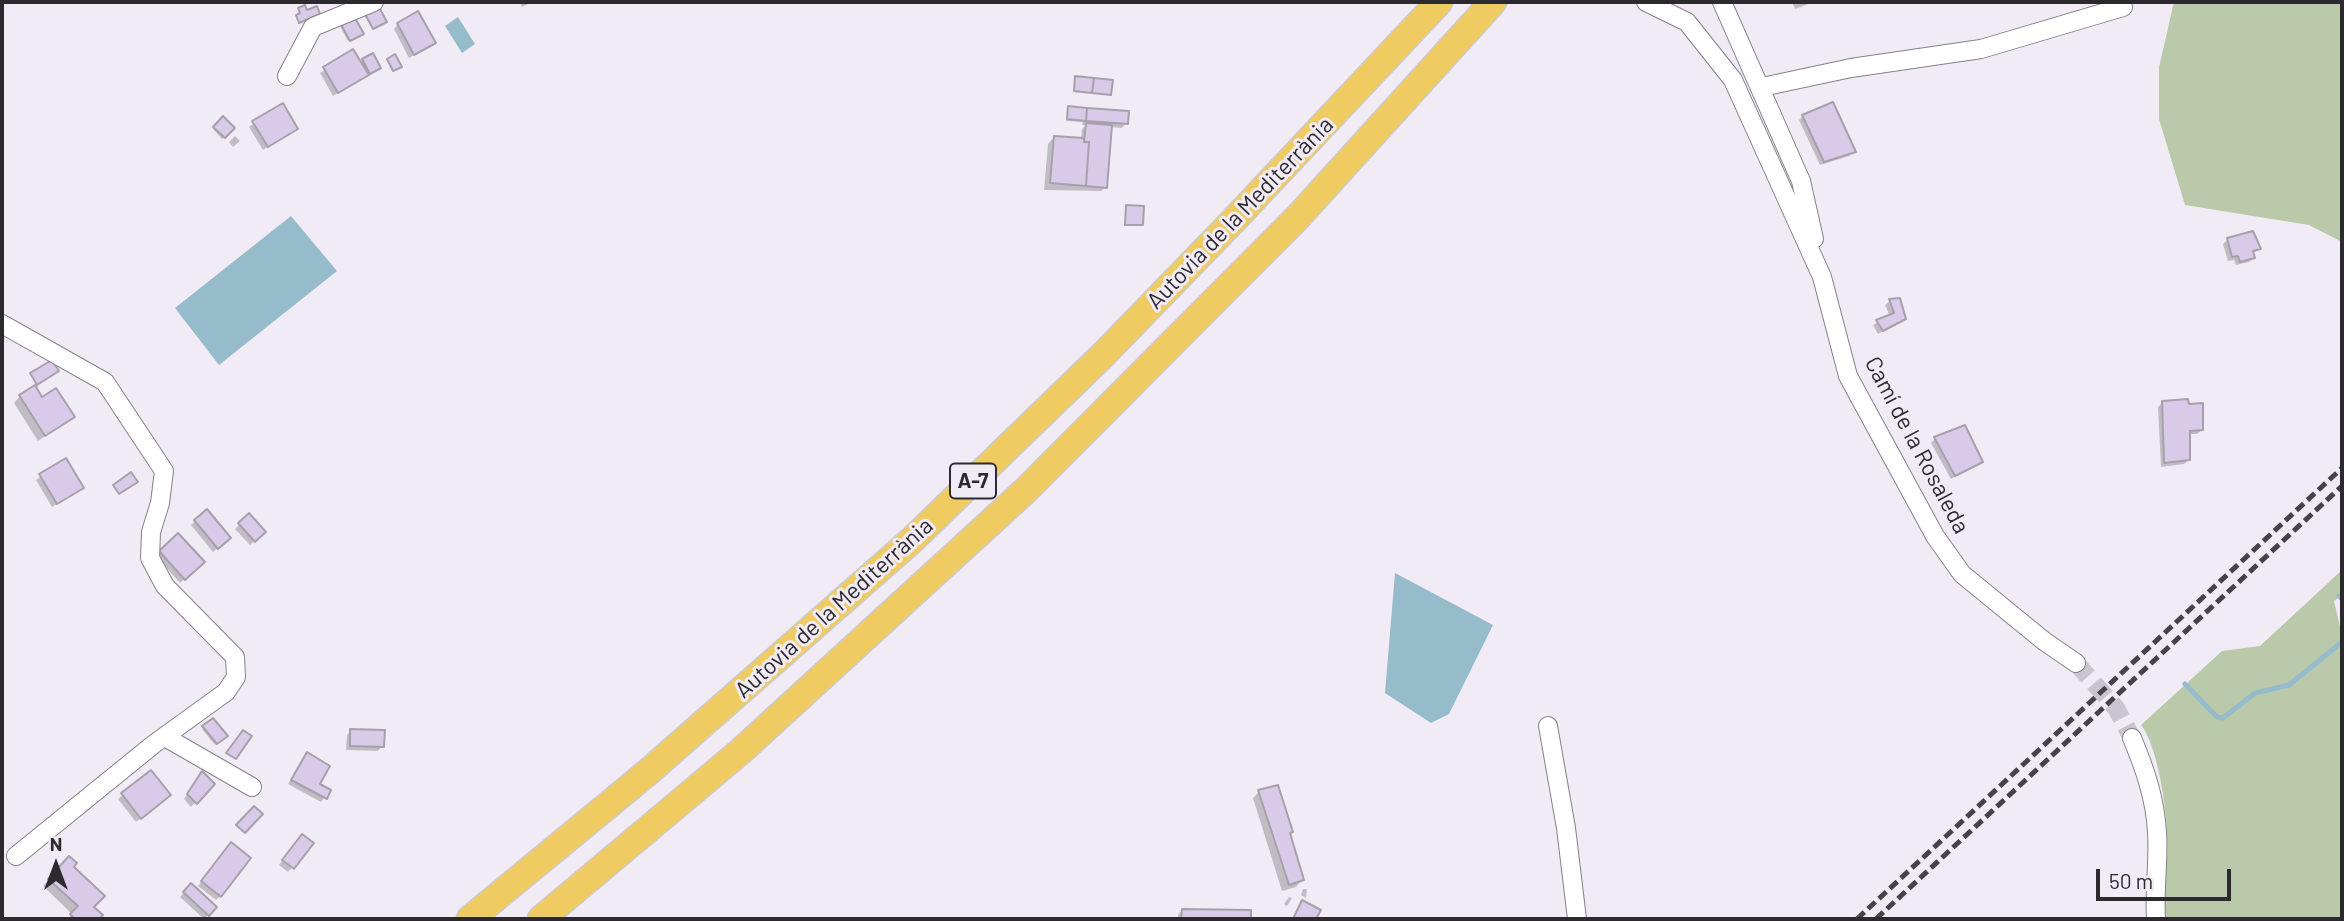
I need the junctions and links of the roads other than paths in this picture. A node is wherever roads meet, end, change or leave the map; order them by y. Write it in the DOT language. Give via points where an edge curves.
graph roads {
  1 [pos="374,2"];
  2 [pos="1438,2"];
  3 [pos="1493,2"];
  4 [pos="1646,2"];
  5 [pos="1722,2"];
  6 [pos="2123,7"];
  7 [pos="286,76"];
  8 [pos="1762,87"];
  9 [pos="1822,276"];
  10 [pos="2,324"];
  11 [pos="2076,663"];
  12 [pos="1548,726"];
  13 [pos="165,737"];
  14 [pos="2132,738"];
  15 [pos="252,787"];
  16 [pos="16,856"];
  17 [pos="470,919"];
  18 [pos="541,919"];
  19 [pos="1577,919"];
  20 [pos="2156,919"];
  1 -- 7 [label="street" via="313,27"];
  2 -- 17 [label="highway, Autovia de la Mediterrània / A-7" via="1104,354 911,541 647,773"];
  3 -- 18 [label="highway, Autovia de la Mediterrània / A-7" via="1297,218 1026,490 741,751"];
  4 -- 9 [label="street, Camí de la Rosaleda" via="1687,22 1733,80"];
  5 -- 8 [label="street"];
  6 -- 8 [label="street" via="1981,49 1851,68"];
  8 -- 9 [label="street" via="1801,181"];
  9 -- 11 [label="street, Camí de la Rosaleda" via="1847,376 1935,536 1962,574"];
  10 -- 13 [label="street" via="105,382 164,471 150,532 150,558 165,586 234,657 236,677 226,692"];
  12 -- 19 [label="street"];
  13 -- 15 [label="street"];
  13 -- 16 [label="street"];
  14 -- 20 [label="street" via="2154,803"];
}
